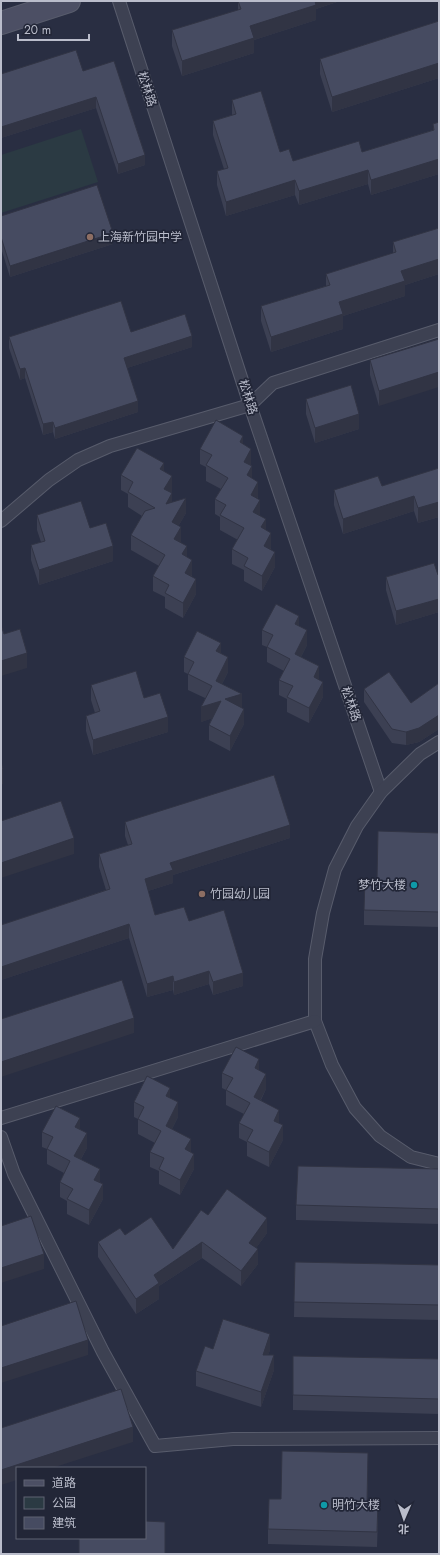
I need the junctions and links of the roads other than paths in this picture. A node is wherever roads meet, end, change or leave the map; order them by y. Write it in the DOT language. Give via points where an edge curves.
graph roads {
  1 [pos="69,1"];
  2 [pos="119,1"];
  3 [pos="1,23"];
  4 [pos="439,330"];
  5 [pos="250,405"];
  6 [pos="1,521"];
  7 [pos="439,742"];
  8 [pos="381,792"];
  9 [pos="315,1021"];
  10 [pos="1,1118"];
  11 [pos="1,1138"];
  12 [pos="439,1164"];
  13 [pos="439,1438"];
  1 -- 3 [label="street"];
  2 -- 5 [label="lane, 松林路"];
  4 -- 5 [label="lane" via="272,383"];
  5 -- 6 [label="lane" via="110,446 78,460 49,480"];
  5 -- 8 [label="lane, 松林路"];
  7 -- 8 [label="lane" via="420,754"];
  8 -- 9 [label="lane" via="357,826 335,869 315,958"];
  9 -- 10 [label="lane"];
  9 -- 12 [label="lane" via="332,1066 355,1108 380,1136 412,1157"];
  11 -- 13 [label="lane" via="14,1174 99,1345 156,1446 233,1439"];
}
